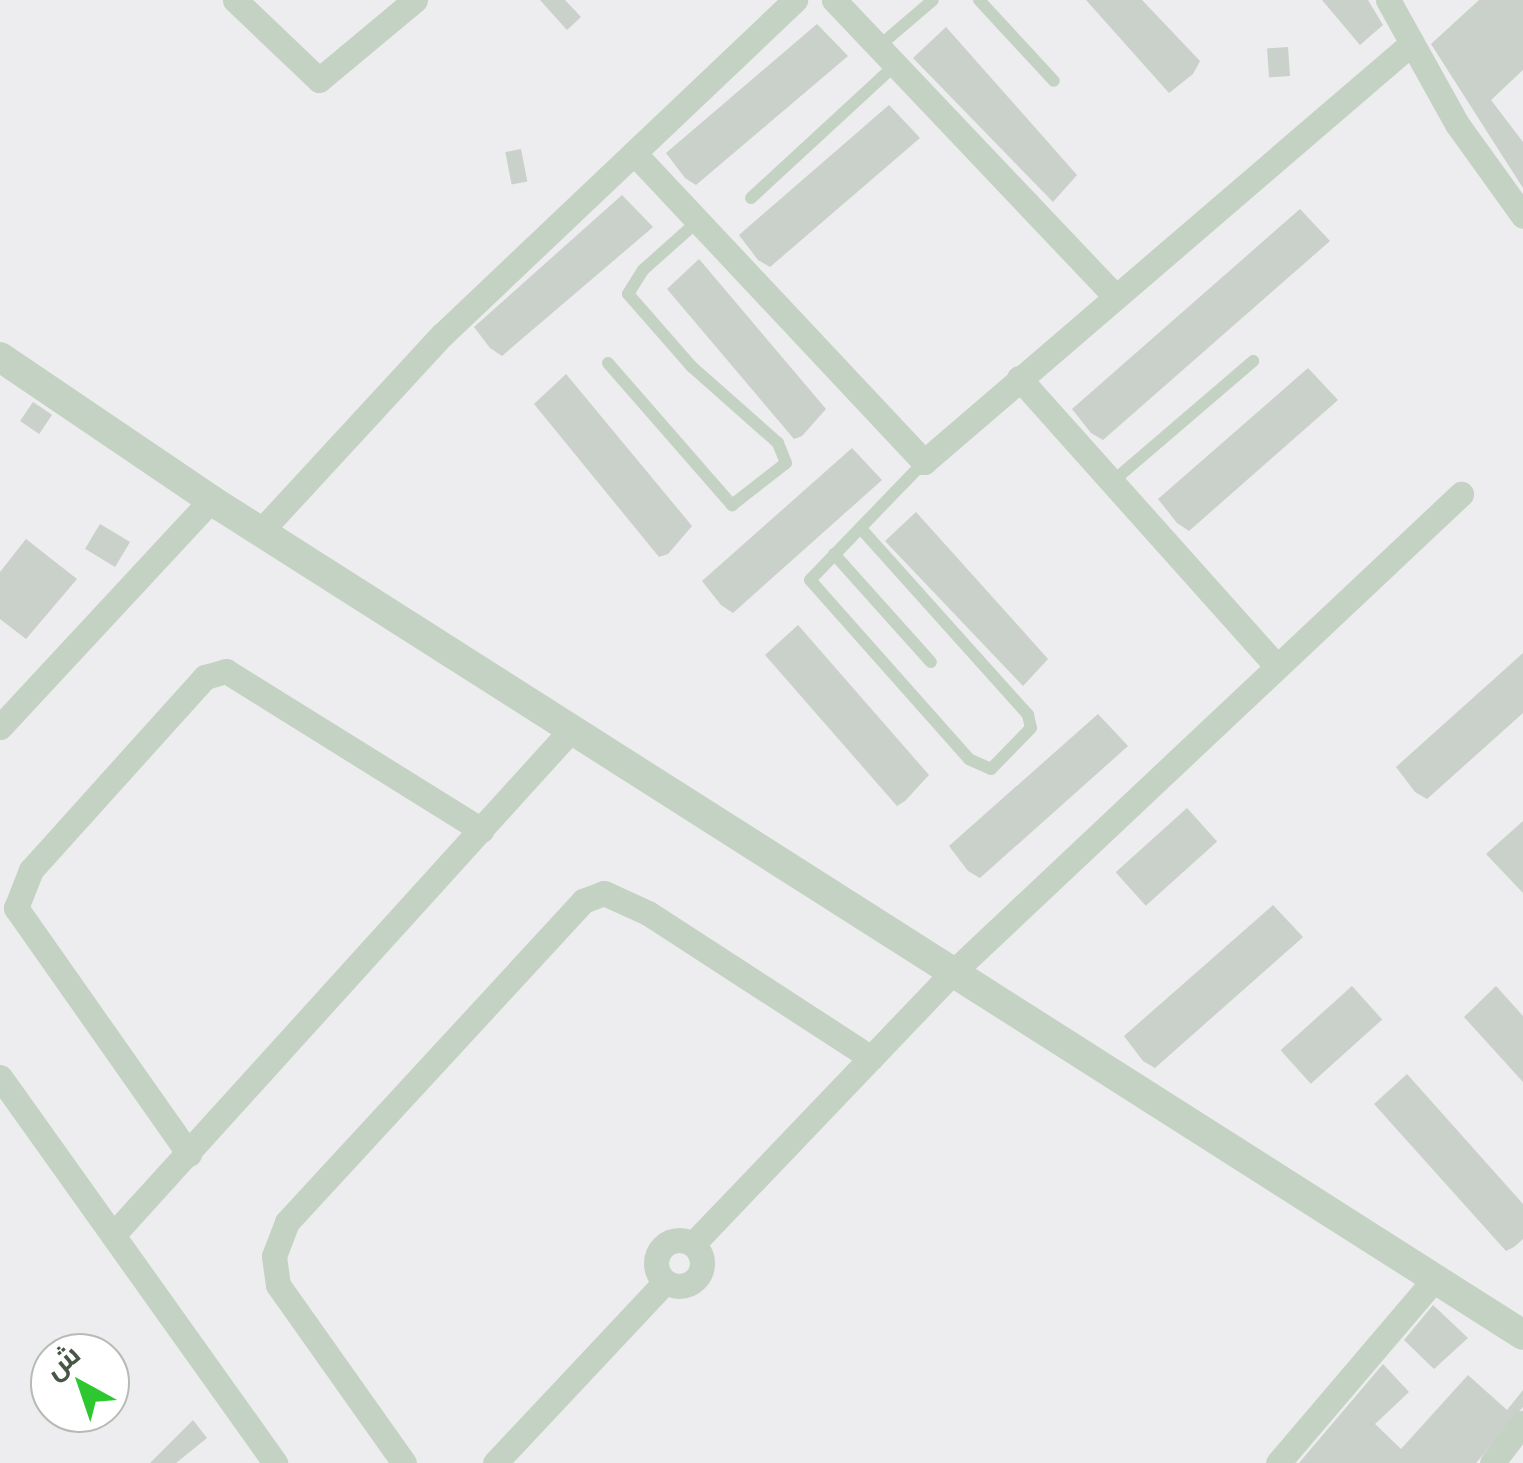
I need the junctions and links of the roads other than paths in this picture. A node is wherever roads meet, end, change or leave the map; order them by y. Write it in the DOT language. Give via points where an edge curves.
graph roads {
  1 [pos="235,0"];
  2 [pos="415,0"];
  3 [pos="795,0"];
  4 [pos="834,0"];
  5 [pos="933,0"];
  6 [pos="979,0"];
  7 [pos="1388,0"];
  8 [pos="1412,43"];
  9 [pos="887,56"];
  10 [pos="1054,81"];
  11 [pos="634,153"];
  12 [pos="752,198"];
  13 [pos="1523,216"];
  14 [pos="698,221"];
  15 [pos="1114,295"];
  16 [pos="0,356"];
  17 [pos="1253,361"];
  18 [pos="608,363"];
  19 [pos="1019,378"];
  20 [pos="924,462"];
  21 [pos="1112,482"];
  22 [pos="1460,494"];
  23 [pos="211,500"];
  24 [pos="260,532"];
  25 [pos="864,532"];
  26 [pos="834,554"];
  27 [pos="931,662"];
  28 [pos="1277,667"];
  29 [pos="0,726"];
  30 [pos="570,730"];
  31 [pos="481,830"];
  32 [pos="950,974"];
  33 [pos="871,1058"];
  34 [pos="0,1078"];
  35 [pos="190,1154"];
  36 [pos="112,1235"];
  37 [pos="1430,1283"];
  38 [pos="1523,1335"];
  39 [pos="1523,1423"];
  40 [pos="275,1463"];
  41 [pos="404,1463"];
  42 [pos="495,1463"];
  43 [pos="1278,1463"];
  44 [pos="1492,1463"];
  1 -- 2 [label="street" via="318,80"];
  3 -- 11 [label="street"];
  4 -- 9 [label="street"];
  5 -- 9 [label="lane"];
  6 -- 10 [label="lane"];
  7 -- 8 [label="street"];
  8 -- 13 [label="street"];
  8 -- 15 [label="street"];
  9 -- 12 [label="lane"];
  9 -- 15 [label="street"];
  11 -- 14 [label="street"];
  11 -- 24 [label="street" via="442,335"];
  14 -- 18 [label="lane" via="642,270 628,294 692,367 778,443 786,463 732,506"];
  14 -- 20 [label="street"];
  15 -- 19 [label="street"];
  16 -- 23 [label="street"];
  17 -- 21 [label="lane"];
  19 -- 20 [label="street"];
  19 -- 21 [label="street"];
  20 -- 25 [label="lane"];
  21 -- 28 [label="street"];
  22 -- 28 [label="street"];
  23 -- 24 [label="street"];
  23 -- 29 [label="street"];
  24 -- 30 [label="street"];
  25 -- 26 [label="lane"];
  25 -- 26 [label="lane" via="1028,716 1031,728 990,769 969,759 815,593 814,570"];
  26 -- 27 [label="lane"];
  28 -- 32 [label="street"];
  30 -- 31 [label="street"];
  30 -- 32 [label="street"];
  31 -- 35 [label="street"];
  31 -- 35 [label="street" via="226,670 206,677 30,870 16,908"];
  32 -- 33 [label="street"];
  32 -- 37 [label="street"];
  33 -- 41 [label="street" via="648,913 604,893 583,901 287,1222 274,1256 278,1285"];
  33 -- 42 [label="street" via="693,1244 703,1266 698,1277 688,1285 664,1282"];
  34 -- 36 [label="street"];
  35 -- 36 [label="street"];
  36 -- 40 [label="street"];
  37 -- 38 [label="street"];
  37 -- 43 [label="street"];
  39 -- 44 [label="street"];
}
